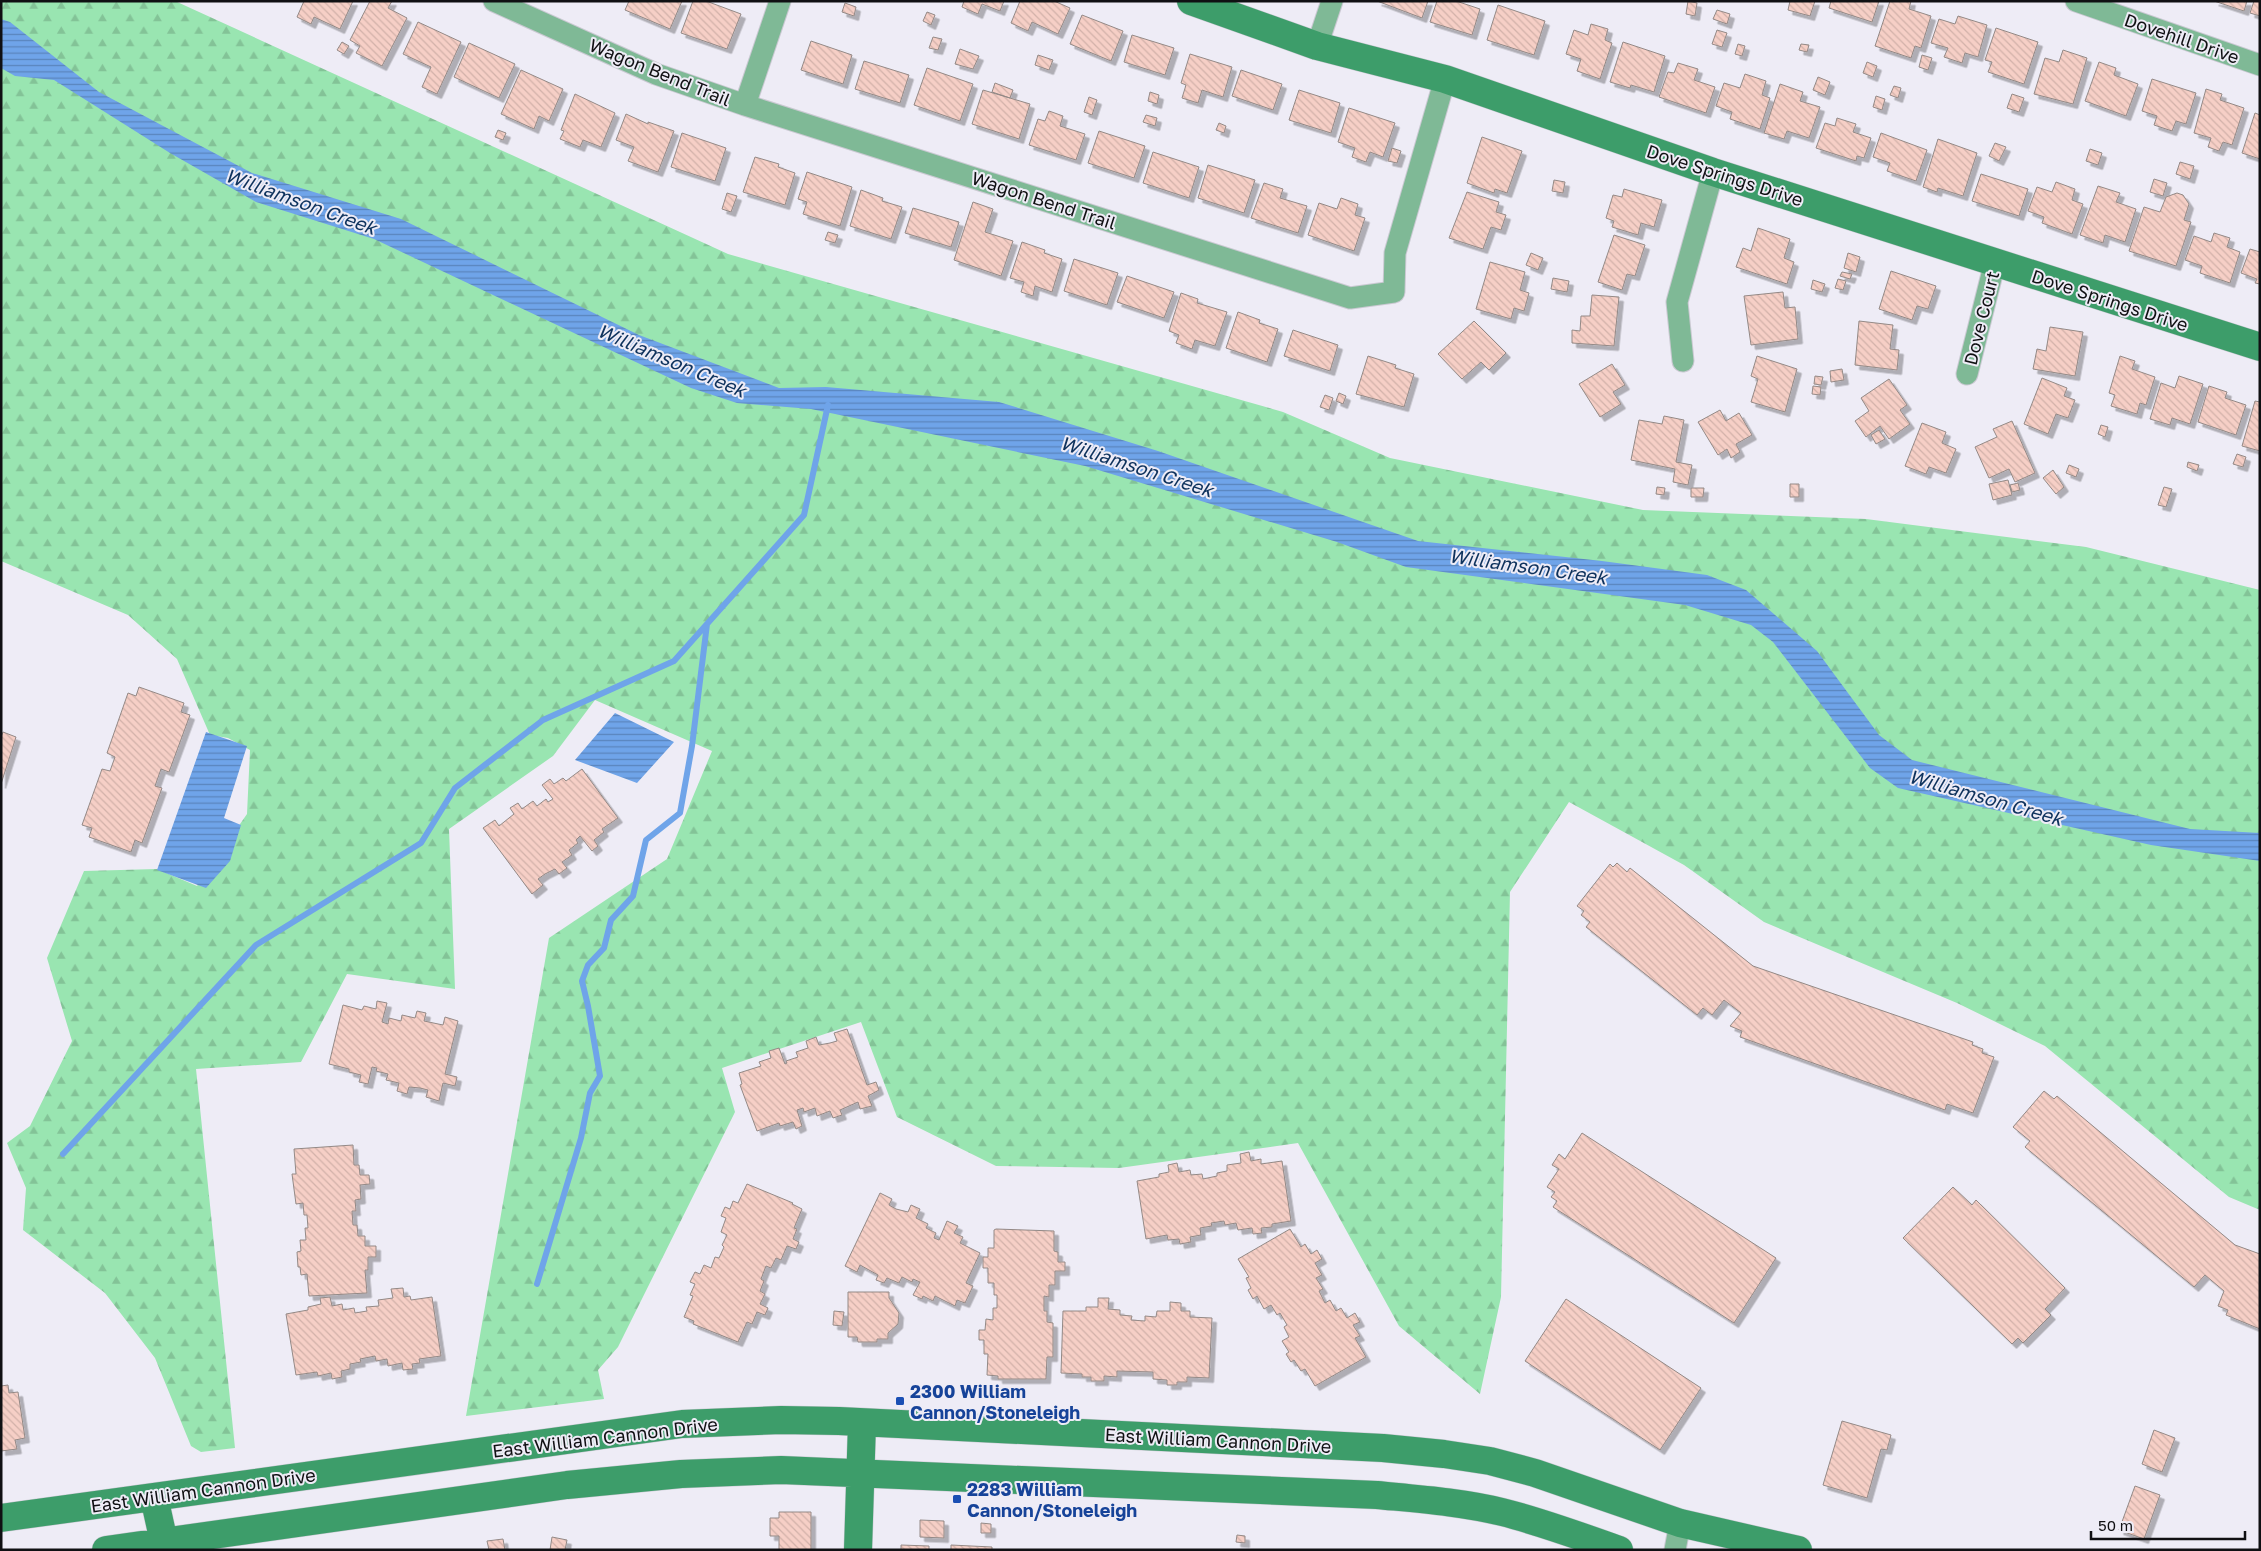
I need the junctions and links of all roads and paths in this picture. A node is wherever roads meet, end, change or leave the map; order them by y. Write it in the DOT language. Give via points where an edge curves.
graph roads {
  1 [pos="494,1"];
  2 [pos="780,1"];
  3 [pos="1191,1"];
  4 [pos="1332,1"];
  5 [pos="2076,1"];
  6 [pos="1317,46"];
  7 [pos="2260,65"];
  8 [pos="1445,78"];
  9 [pos="745,105"];
  10 [pos="1713,172"];
  11 [pos="1995,262"];
  12 [pos="2260,347"];
  13 [pos="1683,361"];
  14 [pos="1967,374"];
  15 [pos="862,1422"];
  16 [pos="860,1474"];
  17 [pos="154,1497"];
  18 [pos="1,1518"];
  19 [pos="1680,1523"];
  20 [pos="164,1542"];
  21 [pos="106,1550"];
  22 [pos="858,1550"];
  23 [pos="1619,1550"];
  24 [pos="1674,1550"];
  25 [pos="1798,1550"];
  1 -- 9 [label="street, Wagon Bend Trail" via="656,74"];
  2 -- 9 [label="street"];
  3 -- 6 [label="main road, Dove Springs Drive"];
  4 -- 6 [label="street"];
  5 -- 7 [label="street, Dovehill Drive"];
  6 -- 8 [label="main road, Dove Springs Drive"];
  8 -- 9 [label="street, Wagon Bend Trail" via="1395,253 1394,292 1350,298"];
  8 -- 10 [label="main road, Dove Springs Drive"];
  10 -- 11 [label="main road, Dove Springs Drive"];
  10 -- 13 [label="street" via="1677,302"];
  11 -- 12 [label="main road, Dove Springs Drive"];
  11 -- 14 [label="street, Dove Court"];
  15 -- 16 [label="main road"];
  15 -- 17 [label="main road, East William Cannon Drive" via="781,1420 682,1424"];
  15 -- 19 [label="main road, East William Cannon Drive" via="1444,1454 1526,1471"];
  16 -- 20 [label="main road" via="781,1470 577,1484"];
  16 -- 22 [label="main road"];
  16 -- 23 [label="main road" via="1377,1495 1501,1512"];
  17 -- 18 [label="main road, East William Cannon Drive"];
  17 -- 20 [label="main road"];
  19 -- 24 [label="street"];
  19 -- 25 [label="main road, East William Cannon Drive"];
  20 -- 21 [label="main road"];
}
